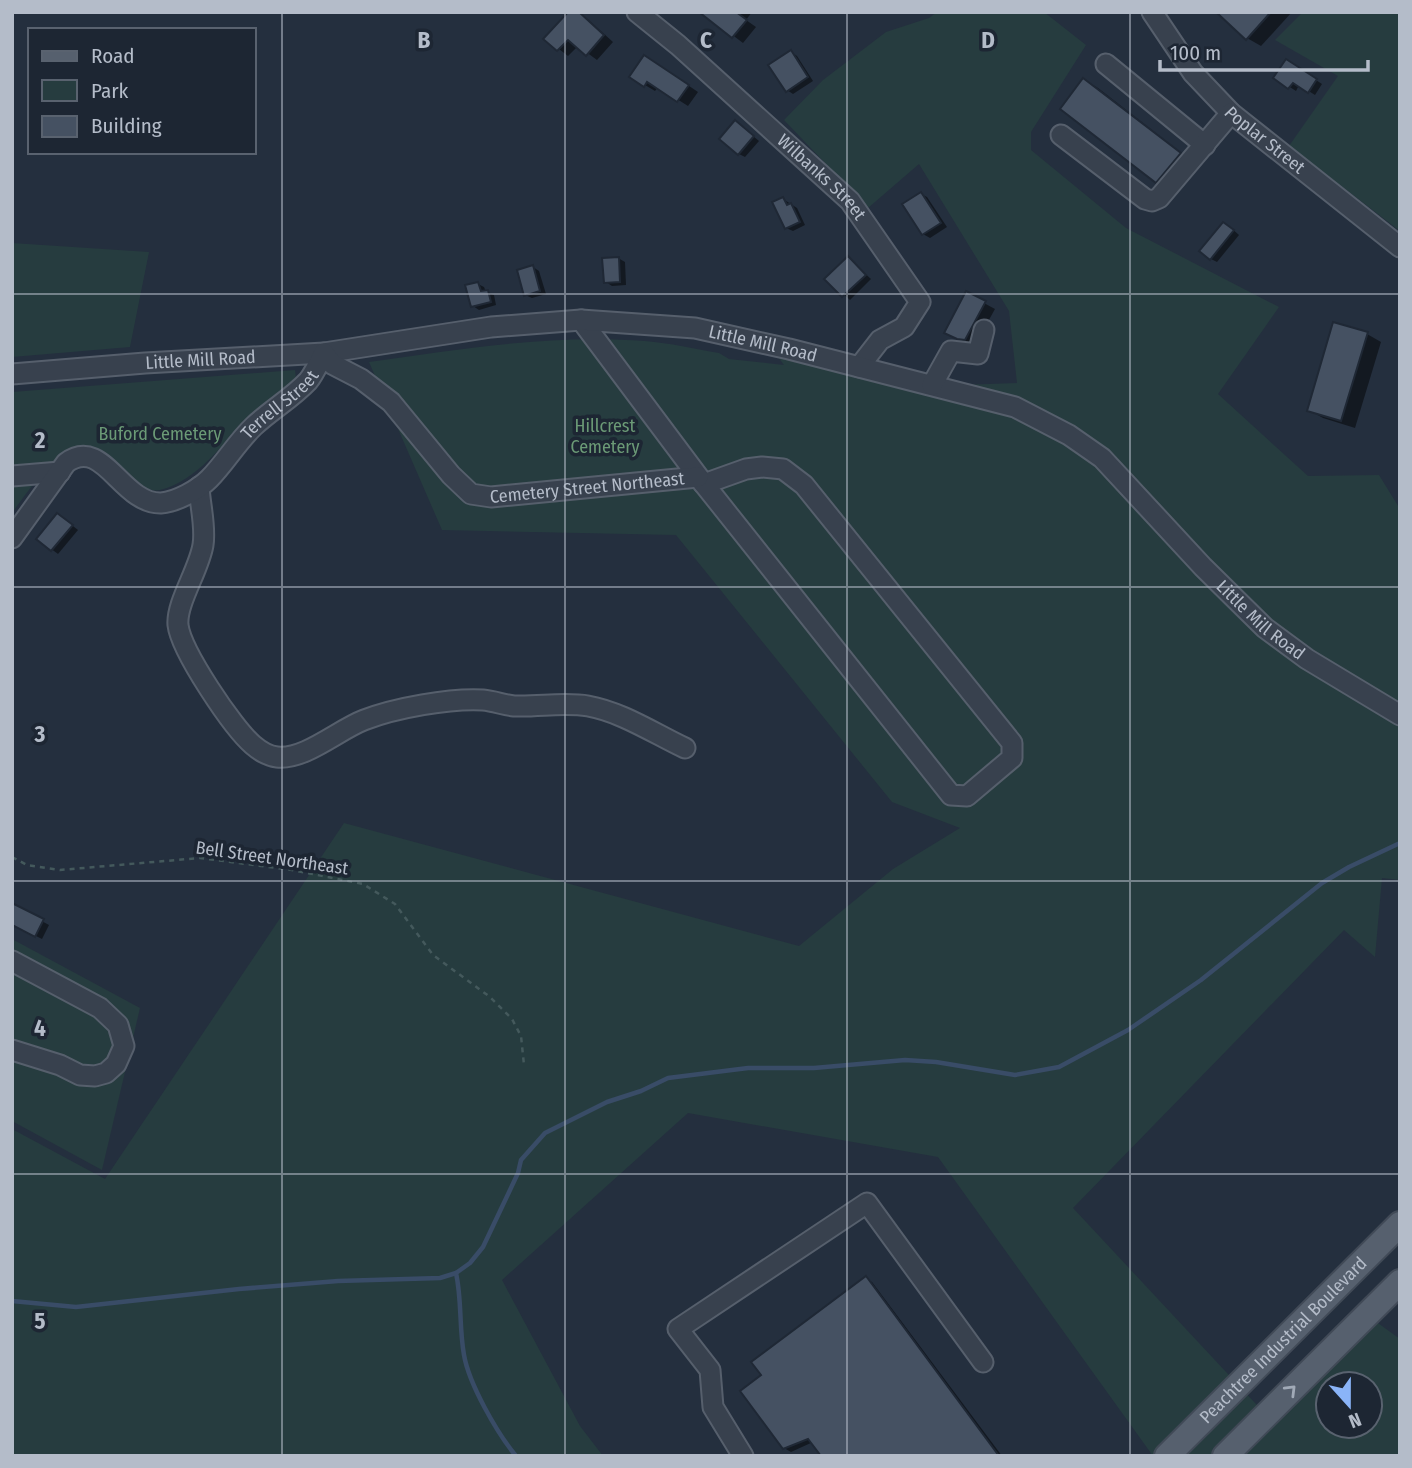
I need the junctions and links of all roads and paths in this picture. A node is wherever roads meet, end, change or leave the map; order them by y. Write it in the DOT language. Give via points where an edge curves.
graph roads {
  1 [pos="637,12"];
  2 [pos="1161,16"];
  3 [pos="1106,64"];
  4 [pos="1231,113"];
  5 [pos="1061,135"];
  6 [pos="1205,145"];
  7 [pos="1400,247"];
  8 [pos="582,320"];
  9 [pos="984,330"];
  10 [pos="324,354"];
  11 [pos="859,366"];
  12 [pos="12,374"];
  13 [pos="932,385"];
  14 [pos="60,472"];
  15 [pos="12,476"];
  16 [pos="701,481"];
  17 [pos="199,487"];
  18 [pos="12,538"];
  19 [pos="1400,715"];
  20 [pos="685,748"];
  21 [pos="12,857"];
  22 [pos="12,961"];
  23 [pos="12,1050"];
  24 [pos="524,1065"];
  25 [pos="1400,1224"];
  26 [pos="1400,1282"];
  27 [pos="983,1362"];
  28 [pos="1235,1388"];
  29 [pos="1263,1418"];
  30 [pos="743,1456"];
  31 [pos="1167,1456"];
  32 [pos="1225,1456"];
  1 -- 11 [label="street, Wilbanks Street" via="850,201 919,302 904,327 880,340"];
  2 -- 4 [label="street, Poplar Street" via="1193,73"];
  3 -- 6 [label="street"];
  4 -- 6 [label="street"];
  4 -- 7 [label="street, Poplar Street"];
  5 -- 6 [label="street" via="1152,201"];
  8 -- 10 [label="street, Little Mill Road" via="491,327"];
  8 -- 11 [label="street, Little Mill Road" via="695,328"];
  8 -- 16 [label="street"];
  9 -- 13 [label="street" via="978,354 951,351"];
  10 -- 12 [label="street, Little Mill Road"];
  10 -- 16 [label="street, Cemetery Street Northeast" via="391,402 471,494 491,497"];
  10 -- 17 [label="street, Terrell Street" via="309,380 253,427"];
  11 -- 13 [label="street, Little Mill Road"];
  13 -- 19 [label="street, Little Mill Road" via="1015,407 1102,458 1265,628"];
  14 -- 15 [label="street"];
  14 -- 17 [label="street, Terrell Street" via="75,456 87,454 147,501 162,503"];
  14 -- 18 [label="street, Terrell Street"];
  16 -- 16 [label="street" via="951,795 967,796 1012,758 1012,743 804,485 783,469 762,467"];
  17 -- 20 [label="street" via="204,543 180,608 180,635 220,703 266,754 294,754 366,719 432,704 483,700 514,706 589,706"];
  21 -- 24 [label="path, Bell Street Northeast" via="27,865 60,870 200,858 363,884 395,904 433,956 512,1019 521,1036"];
  22 -- 23 [label="street" via="100,1009 118,1025 124,1046 116,1064 95,1076 79,1076"];
  25 -- 28 [label="main road, Peachtree Industrial Boulevard"];
  29 -- 26 [label="main road, one-way"];
  27 -- 30 [label="street" via="867,1203 678,1329 710,1370 713,1407"];
  28 -- 29 [label="main road"];
  28 -- 31 [label="main road, Peachtree Industrial Boulevard"];
  29 -- 32 [label="main road"];
}
